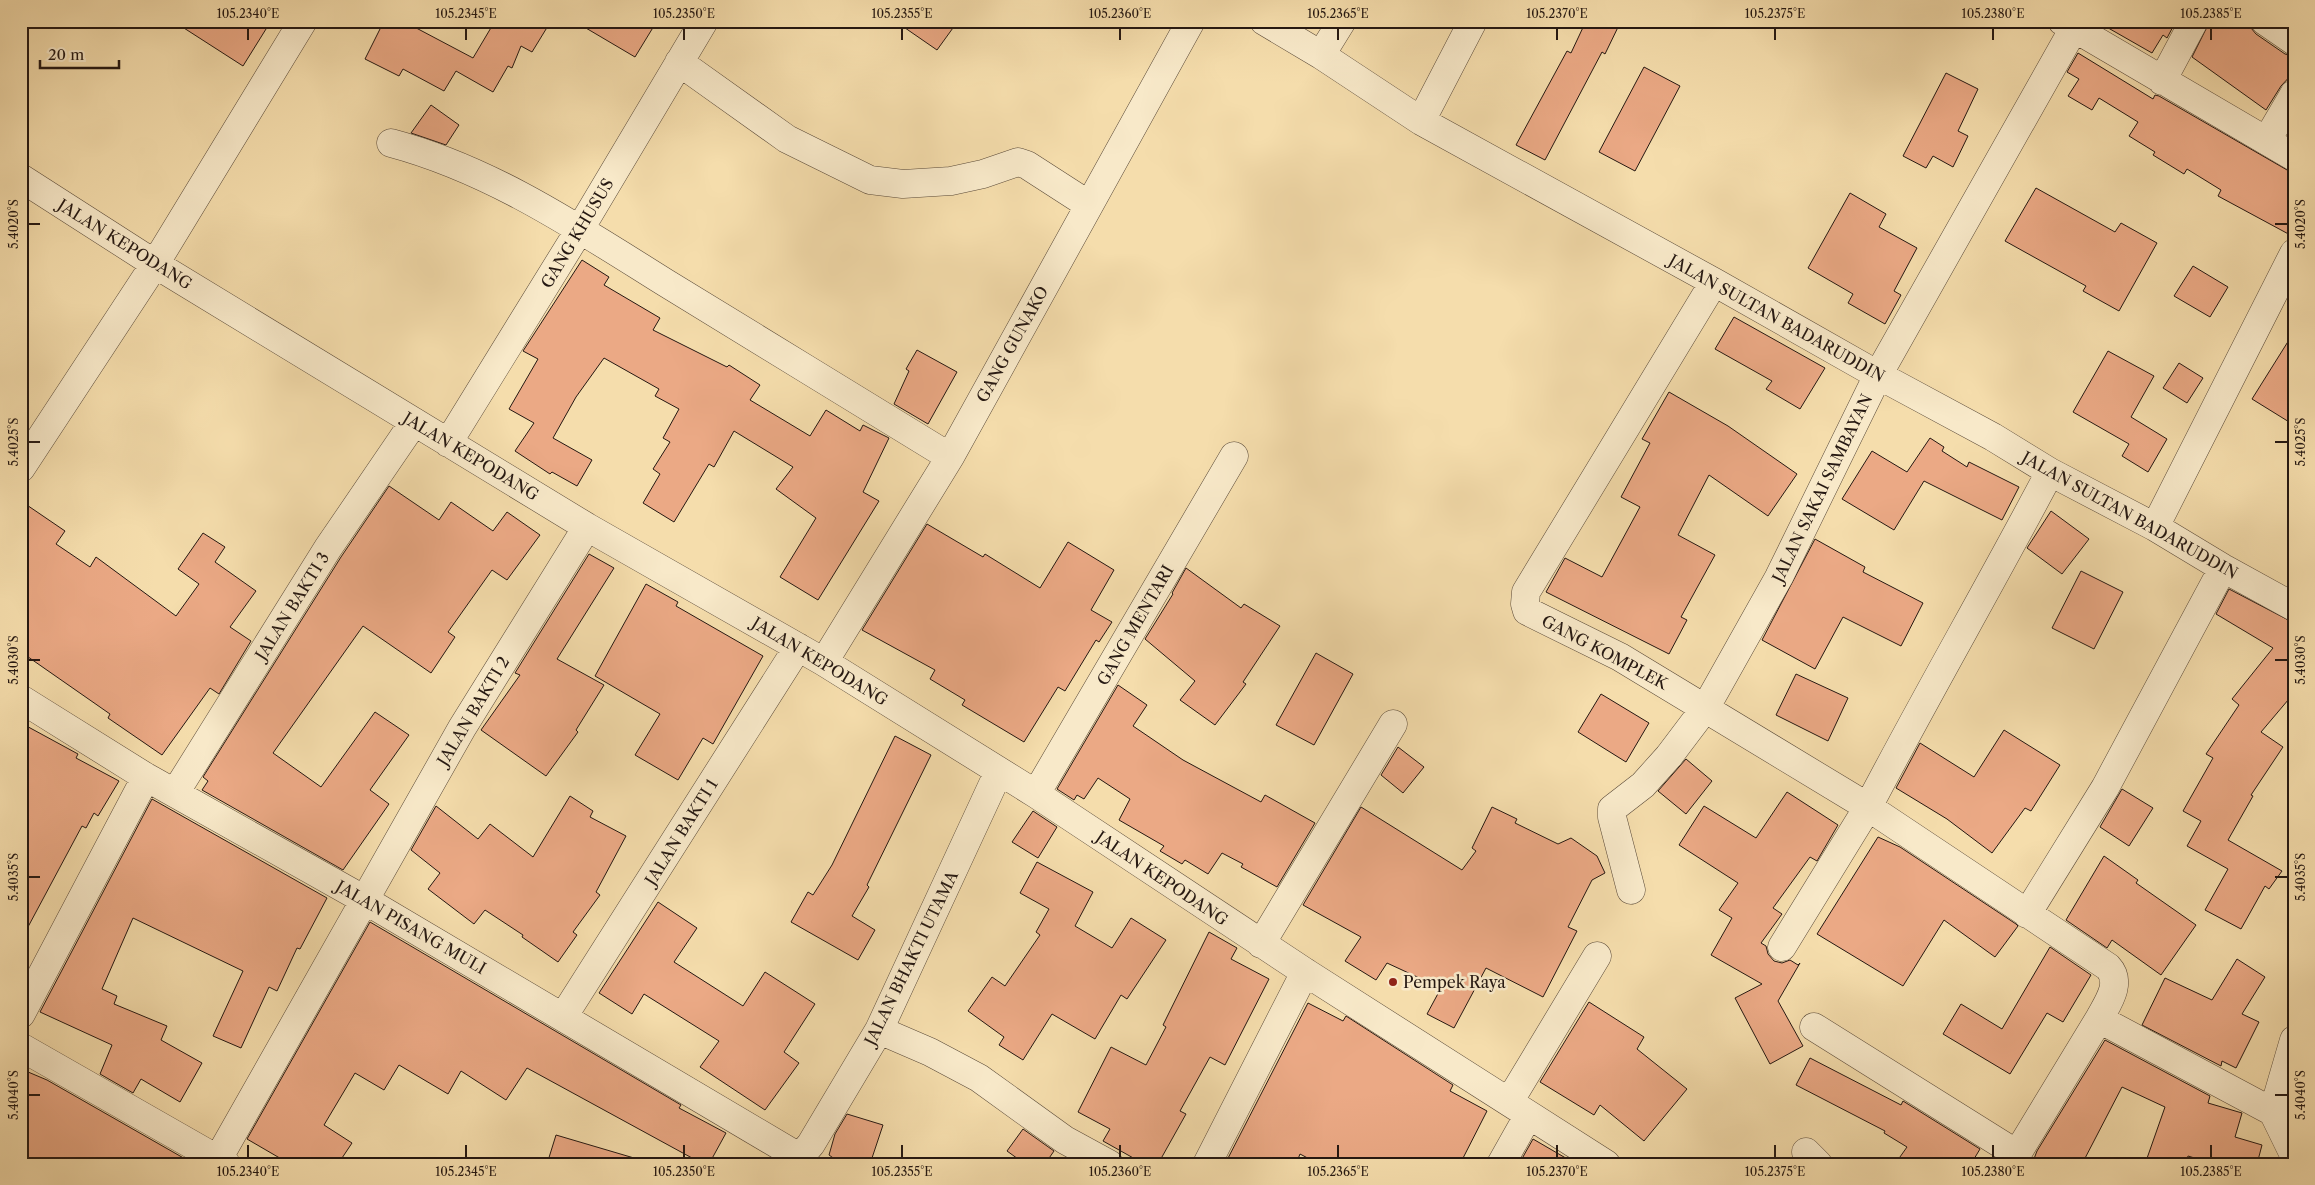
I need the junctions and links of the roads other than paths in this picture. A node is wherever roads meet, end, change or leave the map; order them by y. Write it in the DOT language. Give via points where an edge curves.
graph roads {
  1 [pos="303,21"];
  2 [pos="704,21"];
  3 [pos="1191,21"];
  4 [pos="1264,21"];
  5 [pos="1342,21"];
  6 [pos="1473,21"];
  7 [pos="2194,21"];
  8 [pos="2265,21"];
  9 [pos="2072,23"];
  10 [pos="2294,41"];
  11 [pos="1321,55"];
  12 [pos="679,62"];
  13 [pos="2162,81"];
  14 [pos="2294,94"];
  15 [pos="1421,121"];
  16 [pos="2267,140"];
  17 [pos="391,143"];
  18 [pos="2294,158"];
  19 [pos="21,178"];
  20 [pos="1089,205"];
  21 [pos="580,229"];
  22 [pos="2294,253"];
  23 [pos="155,264"];
  24 [pos="1714,282"];
  25 [pos="1878,376"];
  26 [pos="414,422"];
  27 [pos="448,442"];
  28 [pos="1234,456"];
  29 [pos="950,457"];
  30 [pos="21,468"];
  31 [pos="2050,472"];
  32 [pos="587,526"];
  33 [pos="2155,526"];
  34 [pos="2223,568"];
  35 [pos="2294,607"];
  36 [pos="798,647"];
  37 [pos="824,662"];
  38 [pos="21,699"];
  39 [pos="1706,707"];
  40 [pos="1392,724"];
  41 [pos="999,771"];
  42 [pos="146,777"];
  43 [pos="175,793"];
  44 [pos="1036,794"];
  45 [pos="1868,807"];
  46 [pos="1631,890"];
  47 [pos="363,899"];
  48 [pos="2027,914"];
  49 [pos="1261,944"];
  50 [pos="1782,947"];
  51 [pos="1597,956"];
  52 [pos="1305,972"];
  53 [pos="21,1014"];
  54 [pos="563,1017"];
  55 [pos="2099,1019"];
  56 [pos="1814,1027"];
  57 [pos="880,1030"];
  58 [pos="2294,1040"];
  59 [pos="21,1047"];
  60 [pos="1518,1109"];
  61 [pos="2273,1112"];
  62 [pos="2294,1155"];
  63 [pos="2014,1159"];
  64 [pos="796,1160"];
  65 [pos="222,1162"];
  66 [pos="1108,1164"];
  67 [pos="1207,1164"];
  68 [pos="1501,1164"];
  69 [pos="1606,1164"];
  1 -- 23 [label="street"];
  2 -- 12 [label="street, GANG KHUSUS"];
  3 -- 20 [label="street, GANG GUNAKO"];
  4 -- 11 [label="street, JALAN SULTAN BADARUDDIN"];
  5 -- 11 [label="street"];
  6 -- 15 [label="street"];
  7 -- 13 [label="street"];
  8 -- 10 [label="street"];
  9 -- 13 [label="street"];
  9 -- 25 [label="street, JALAN SAKAI SAMBAYAN"];
  11 -- 15 [label="street, JALAN SULTAN BADARUDDIN"];
  12 -- 20 [label="street" via="787,139 870,180 903,184 951,181 1018,162"];
  12 -- 21 [label="street, GANG KHUSUS"];
  13 -- 16 [label="street"];
  14 -- 16 [label="street"];
  15 -- 24 [label="street, JALAN SULTAN BADARUDDIN"];
  16 -- 18 [label="street"];
  17 -- 21 [label="street" via="429,154 496,182"];
  19 -- 23 [label="street, JALAN KEPODANG"];
  20 -- 29 [label="street, GANG GUNAKO"];
  21 -- 27 [label="street, GANG KHUSUS"];
  21 -- 29 [label="street"];
  22 -- 33 [label="street"];
  23 -- 26 [label="street, JALAN KEPODANG"];
  23 -- 30 [label="street"];
  24 -- 25 [label="street, JALAN SULTAN BADARUDDIN"];
  24 -- 39 [label="street, GANG KOMPLEK" via="1525,596 1527,611 1620,657"];
  25 -- 31 [label="street, JALAN SULTAN BADARUDDIN" via="1993,437"];
  25 -- 39 [label="street, JALAN SAKAI SAMBAYAN" via="1779,577"];
  26 -- 27 [label="street, JALAN KEPODANG"];
  26 -- 43 [label="street, JALAN BAKTI 3" via="328,548"];
  27 -- 32 [label="street, JALAN KEPODANG"];
  28 -- 44 [label="street, GANG MENTARI"];
  29 -- 37 [label="street, GANG GUNAKO"];
  31 -- 33 [label="street, JALAN SULTAN BADARUDDIN"];
  31 -- 45 [label="street"];
  32 -- 36 [label="street, JALAN KEPODANG"];
  32 -- 47 [label="street, JALAN BAKTI 2" via="462,728"];
  33 -- 34 [label="street, JALAN SULTAN BADARUDDIN"];
  34 -- 35 [label="street, JALAN SULTAN BADARUDDIN"];
  34 -- 48 [label="street" via="2105,788"];
  36 -- 37 [label="street, JALAN KEPODANG"];
  36 -- 54 [label="street, JALAN BAKTI 1"];
  37 -- 41 [label="street, JALAN KEPODANG"];
  38 -- 42 [label="street, JALAN PISANG MULI"];
  39 -- 45 [label="street, GANG KOMPLEK"];
  39 -- 46 [label="street, JALAN SAKAI SAMBAYAN" via="1669,756 1612,810"];
  40 -- 49 [label="street"];
  41 -- 44 [label="street, JALAN KEPODANG"];
  41 -- 57 [label="street, JALAN BHAKTI UTAMA"];
  42 -- 43 [label="street, JALAN PISANG MULI"];
  42 -- 53 [label="street"];
  43 -- 47 [label="street, JALAN PISANG MULI"];
  44 -- 49 [label="street, JALAN KEPODANG"];
  45 -- 48 [label="street, GANG KOMPLEK"];
  45 -- 50 [label="street"];
  47 -- 54 [label="street, JALAN PISANG MULI"];
  47 -- 65 [label="street, JALAN BAKTI 2"];
  48 -- 55 [label="street, GANG KOMPLEK" via="2112,971 2114,989"];
  49 -- 52 [label="street, JALAN KEPODANG"];
  51 -- 60 [label="street"];
  52 -- 60 [label="street, JALAN KEPODANG"];
  52 -- 67 [label="street"];
  54 -- 64 [label="street, JALAN PISANG MULI"];
  55 -- 61 [label="street"];
  55 -- 63 [label="street, GANG KOMPLEK"];
  56 -- 63 [label="street"];
  57 -- 64 [label="street, JALAN BHAKTI UTAMA" via="810,1144"];
  57 -- 66 [label="street" via="979,1078 1065,1140"];
  58 -- 61 [label="street"];
  59 -- 65 [label="street"];
  60 -- 68 [label="street"];
  60 -- 69 [label="street, JALAN KEPODANG"];
  61 -- 62 [label="street"];
}
